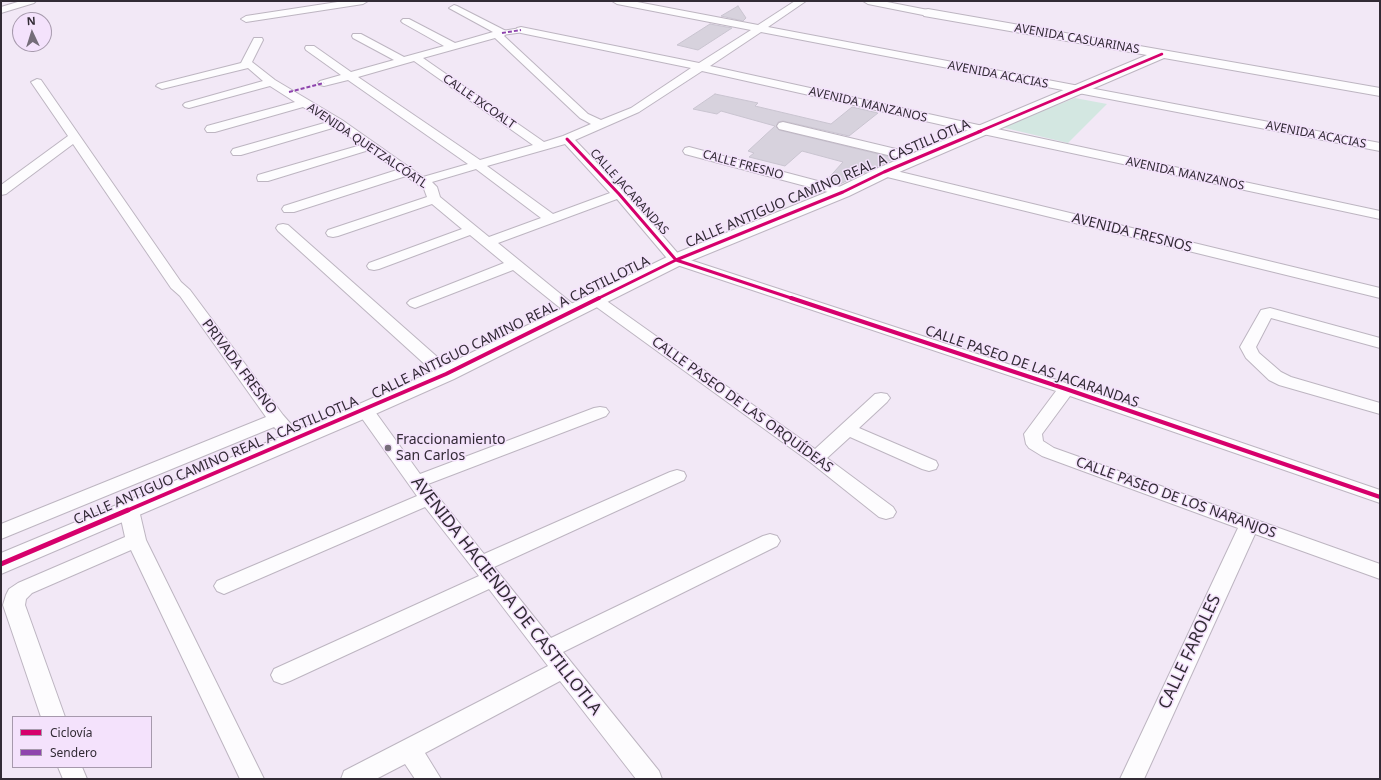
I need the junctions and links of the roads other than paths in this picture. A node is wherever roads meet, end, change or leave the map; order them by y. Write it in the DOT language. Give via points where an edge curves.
graph roads {
  1 [pos="31,1"];
  2 [pos="363,1"];
  3 [pos="617,1"];
  4 [pos="801,1"];
  5 [pos="868,1"];
  6 [pos="454,8"];
  7 [pos="934,9"];
  8 [pos="1,10"];
  9 [pos="246,20"];
  10 [pos="406,21"];
  11 [pos="759,28"];
  12 [pos="521,30"];
  13 [pos="499,34"];
  14 [pos="357,36"];
  15 [pos="258,40"];
  16 [pos="454,47"];
  17 [pos="310,48"];
  18 [pos="1162,54"];
  19 [pos="416,58"];
  20 [pos="403,61"];
  21 [pos="245,64"];
  22 [pos="701,67"];
  23 [pos="350,76"];
  24 [pos="37,82"];
  25 [pos="271,82"];
  26 [pos="324,83"];
  27 [pos="162,86"];
  28 [pos="1076,90"];
  29 [pos="1380,92"];
  30 [pos="303,103"];
  31 [pos="189,105"];
  32 [pos="338,123"];
  33 [pos="602,125"];
  34 [pos="783,126"];
  35 [pos="211,129"];
  36 [pos="983,130"];
  37 [pos="75,137"];
  38 [pos="567,139"];
  39 [pos="371,146"];
  40 [pos="542,146"];
  41 [pos="1380,147"];
  42 [pos="689,151"];
  43 [pos="238,152"];
  44 [pos="917,158"];
  45 [pos="478,165"];
  46 [pos="408,171"];
  47 [pos="884,172"];
  48 [pos="263,178"];
  49 [pos="422,181"];
  50 [pos="1,192"];
  51 [pos="843,192"];
  52 [pos="619,194"];
  53 [pos="434,199"];
  54 [pos="289,209"];
  55 [pos="1380,215"];
  56 [pos="551,219"];
  57 [pos="283,228"];
  58 [pos="472,230"];
  59 [pos="333,233"];
  60 [pos="488,242"];
  61 [pos="676,260"];
  62 [pos="515,264"];
  63 [pos="374,266"];
  64 [pos="1380,293"];
  65 [pos="596,300"];
  66 [pos="415,303"];
  67 [pos="574,312"];
  68 [pos="1380,343"];
  69 [pos="446,374"];
  70 [pos="1066,390"];
  71 [pos="881,398"];
  72 [pos="1380,409"];
  73 [pos="365,410"];
  74 [pos="600,412"];
  75 [pos="277,419"];
  76 [pos="847,430"];
  77 [pos="295,439"];
  78 [pos="816,458"];
  79 [pos="929,465"];
  80 [pos="678,476"];
  81 [pos="416,482"];
  82 [pos="1380,497"];
  83 [pos="429,498"];
  84 [pos="129,510"];
  85 [pos="886,512"];
  86 [pos="1249,525"];
  87 [pos="1,532"];
  88 [pos="136,540"];
  89 [pos="770,541"];
  90 [pos="1,564"];
  91 [pos="487,572"];
  92 [pos="1380,572"];
  93 [pos="224,586"];
  94 [pos="548,649"];
  95 [pos="563,669"];
  96 [pos="282,675"];
  97 [pos="53,716"];
  98 [pos="409,750"];
  99 [pos="70,768"];
  100 [pos="75,779"];
  101 [pos="252,779"];
  102 [pos="353,779"];
  103 [pos="429,779"];
  104 [pos="650,779"];
  105 [pos="1132,779"];
  1 -- 8 [label="street"];
  2 -- 9 [label="street"];
  3 -- 11 [label="street, AVENIDA ACACIAS"];
  4 -- 11 [label="street, CALLE JACARANDAS"];
  5 -- 7 [label="street, AVENIDA CASUARINAS"];
  6 -- 13 [label="street"];
  7 -- 18 [label="street, AVENIDA CASUARINAS"];
  10 -- 16 [label="street"];
  11 -- 22 [label="street, CALLE JACARANDAS"];
  11 -- 28 [label="street, AVENIDA ACACIAS"];
  12 -- 13 [label="street"];
  12 -- 22 [label="street, AVENIDA MANZANOS"];
  13 -- 16 [label="street"];
  13 -- 33 [label="street" via="584,116"];
  14 -- 20 [label="street"];
  15 -- 21 [label="street"];
  16 -- 19 [label="street"];
  17 -- 23 [label="street"];
  18 -- 28 [label="street, CALLE ANTIGUO CAMINO REAL A CASTILLOTLA"];
  18 -- 29 [label="street, AVENIDA CASUARINAS"];
  19 -- 20 [label="street"];
  19 -- 40 [label="street, CALLE IXCOALT"];
  20 -- 23 [label="street"];
  21 -- 25 [label="street, AVENIDA QUETZALCÓATL" via="250,65"];
  21 -- 27 [label="street"];
  22 -- 33 [label="street, CALLE JACARANDAS" via="635,110"];
  22 -- 36 [label="street, AVENIDA MANZANOS"];
  23 -- 26 [label="street"];
  23 -- 45 [label="street"];
  24 -- 37 [label="street, PRIVADA FRESNO"];
  25 -- 30 [label="street, AVENIDA QUETZALCÓATL"];
  25 -- 31 [label="street"];
  28 -- 36 [label="street, CALLE ANTIGUO CAMINO REAL A CASTILLOTLA"];
  28 -- 41 [label="street, AVENIDA ACACIAS"];
  30 -- 32 [label="street, AVENIDA QUETZALCÓATL"];
  30 -- 35 [label="street"];
  32 -- 39 [label="street, AVENIDA QUETZALCÓATL"];
  32 -- 43 [label="street"];
  33 -- 38 [label="street, CALLE JACARANDAS"];
  34 -- 44 [label="street"];
  36 -- 44 [label="street, CALLE ANTIGUO CAMINO REAL A CASTILLOTLA"];
  36 -- 55 [label="street, AVENIDA MANZANOS"];
  37 -- 50 [label="street"];
  37 -- 75 [label="street, PRIVADA FRESNO" via="176,285 185,293"];
  38 -- 40 [label="street, CALLE JACARANDAS"];
  38 -- 52 [label="street, CALLE JACARANDAS"];
  39 -- 46 [label="street, AVENIDA QUETZALCÓATL"];
  39 -- 48 [label="street"];
  40 -- 45 [label="street, CALLE JACARANDAS"];
  42 -- 51 [label="street, CALLE FRESNO"];
  44 -- 47 [label="street, CALLE ANTIGUO CAMINO REAL A CASTILLOTLA"];
  45 -- 49 [label="street, CALLE JACARANDAS"];
  45 -- 56 [label="street"];
  46 -- 49 [label="street, AVENIDA QUETZALCÓATL"];
  46 -- 54 [label="street"];
  47 -- 51 [label="street, CALLE ANTIGUO CAMINO REAL A CASTILLOTLA"];
  47 -- 64 [label="street, AVENIDA FRESNOS"];
  49 -- 53 [label="street, AVENIDA QUETZALCÓATL" via="430,187"];
  51 -- 61 [label="street, CALLE ANTIGUO CAMINO REAL A CASTILLOTLA"];
  52 -- 56 [label="street"];
  52 -- 61 [label="street, CALLE JACARANDAS"];
  53 -- 58 [label="street, AVENIDA QUETZALCÓATL"];
  53 -- 59 [label="street"];
  56 -- 60 [label="street"];
  57 -- 69 [label="street"];
  58 -- 60 [label="street, AVENIDA QUETZALCÓATL"];
  58 -- 63 [label="street"];
  60 -- 62 [label="street, AVENIDA QUETZALCÓATL"];
  61 -- 65 [label="street, CALLE ANTIGUO CAMINO REAL A CASTILLOTLA"];
  61 -- 70 [label="street, CALLE PASEO DE LAS JACARANDAS"];
  62 -- 66 [label="street"];
  62 -- 67 [label="street, AVENIDA QUETZALCÓATL"];
  65 -- 67 [label="street, CALLE ANTIGUO CAMINO REAL A CASTILLOTLA"];
  65 -- 78 [label="street, CALLE PASEO DE LAS ORQUÍDEAS"];
  67 -- 69 [label="street, CALLE ANTIGUO CAMINO REAL A CASTILLOTLA"];
  68 -- 72 [label="street" via="1266,313 1248,347 1252,355 1275,376 1285,381"];
  69 -- 73 [label="street, CALLE ANTIGUO CAMINO REAL A CASTILLOTLA"];
  70 -- 82 [label="street, CALLE PASEO DE LAS JACARANDAS"];
  70 -- 86 [label="street, CALLE PASEO DE LOS NARANJOS" via="1033,434 1035,444 1048,452"];
  71 -- 76 [label="street"];
  73 -- 77 [label="street, CALLE ANTIGUO CAMINO REAL A CASTILLOTLA"];
  73 -- 81 [label="street, AVENIDA HACIENDA DE CASTILLOTLA"];
  74 -- 81 [label="street"];
  75 -- 77 [label="street, PRIVADA FRESNO"];
  75 -- 87 [label="street"];
  76 -- 78 [label="street"];
  76 -- 79 [label="street"];
  77 -- 84 [label="street, CALLE ANTIGUO CAMINO REAL A CASTILLOTLA"];
  78 -- 85 [label="street, CALLE PASEO DE LAS ORQUÍDEAS"];
  80 -- 91 [label="street"];
  81 -- 83 [label="street, AVENIDA HACIENDA DE CASTILLOTLA"];
  83 -- 91 [label="street, AVENIDA HACIENDA DE CASTILLOTLA"];
  83 -- 93 [label="street"];
  84 -- 88 [label="street"];
  84 -- 90 [label="street, CALLE ANTIGUO CAMINO REAL A CASTILLOTLA"];
  86 -- 92 [label="street, CALLE PASEO DE LOS NARANJOS"];
  86 -- 105 [label="street, CALLE FAROLES"];
  88 -- 97 [label="street" via="25,588 16,595 14,605"];
  88 -- 101 [label="street"];
  89 -- 94 [label="street"];
  91 -- 94 [label="street, AVENIDA HACIENDA DE CASTILLOTLA"];
  91 -- 96 [label="street"];
  94 -- 95 [label="street, AVENIDA HACIENDA DE CASTILLOTLA"];
  95 -- 98 [label="street"];
  95 -- 104 [label="street, AVENIDA HACIENDA DE CASTILLOTLA"];
  98 -- 102 [label="street"];
  98 -- 103 [label="street"];
  99 -- 100 [label="street"];
}
